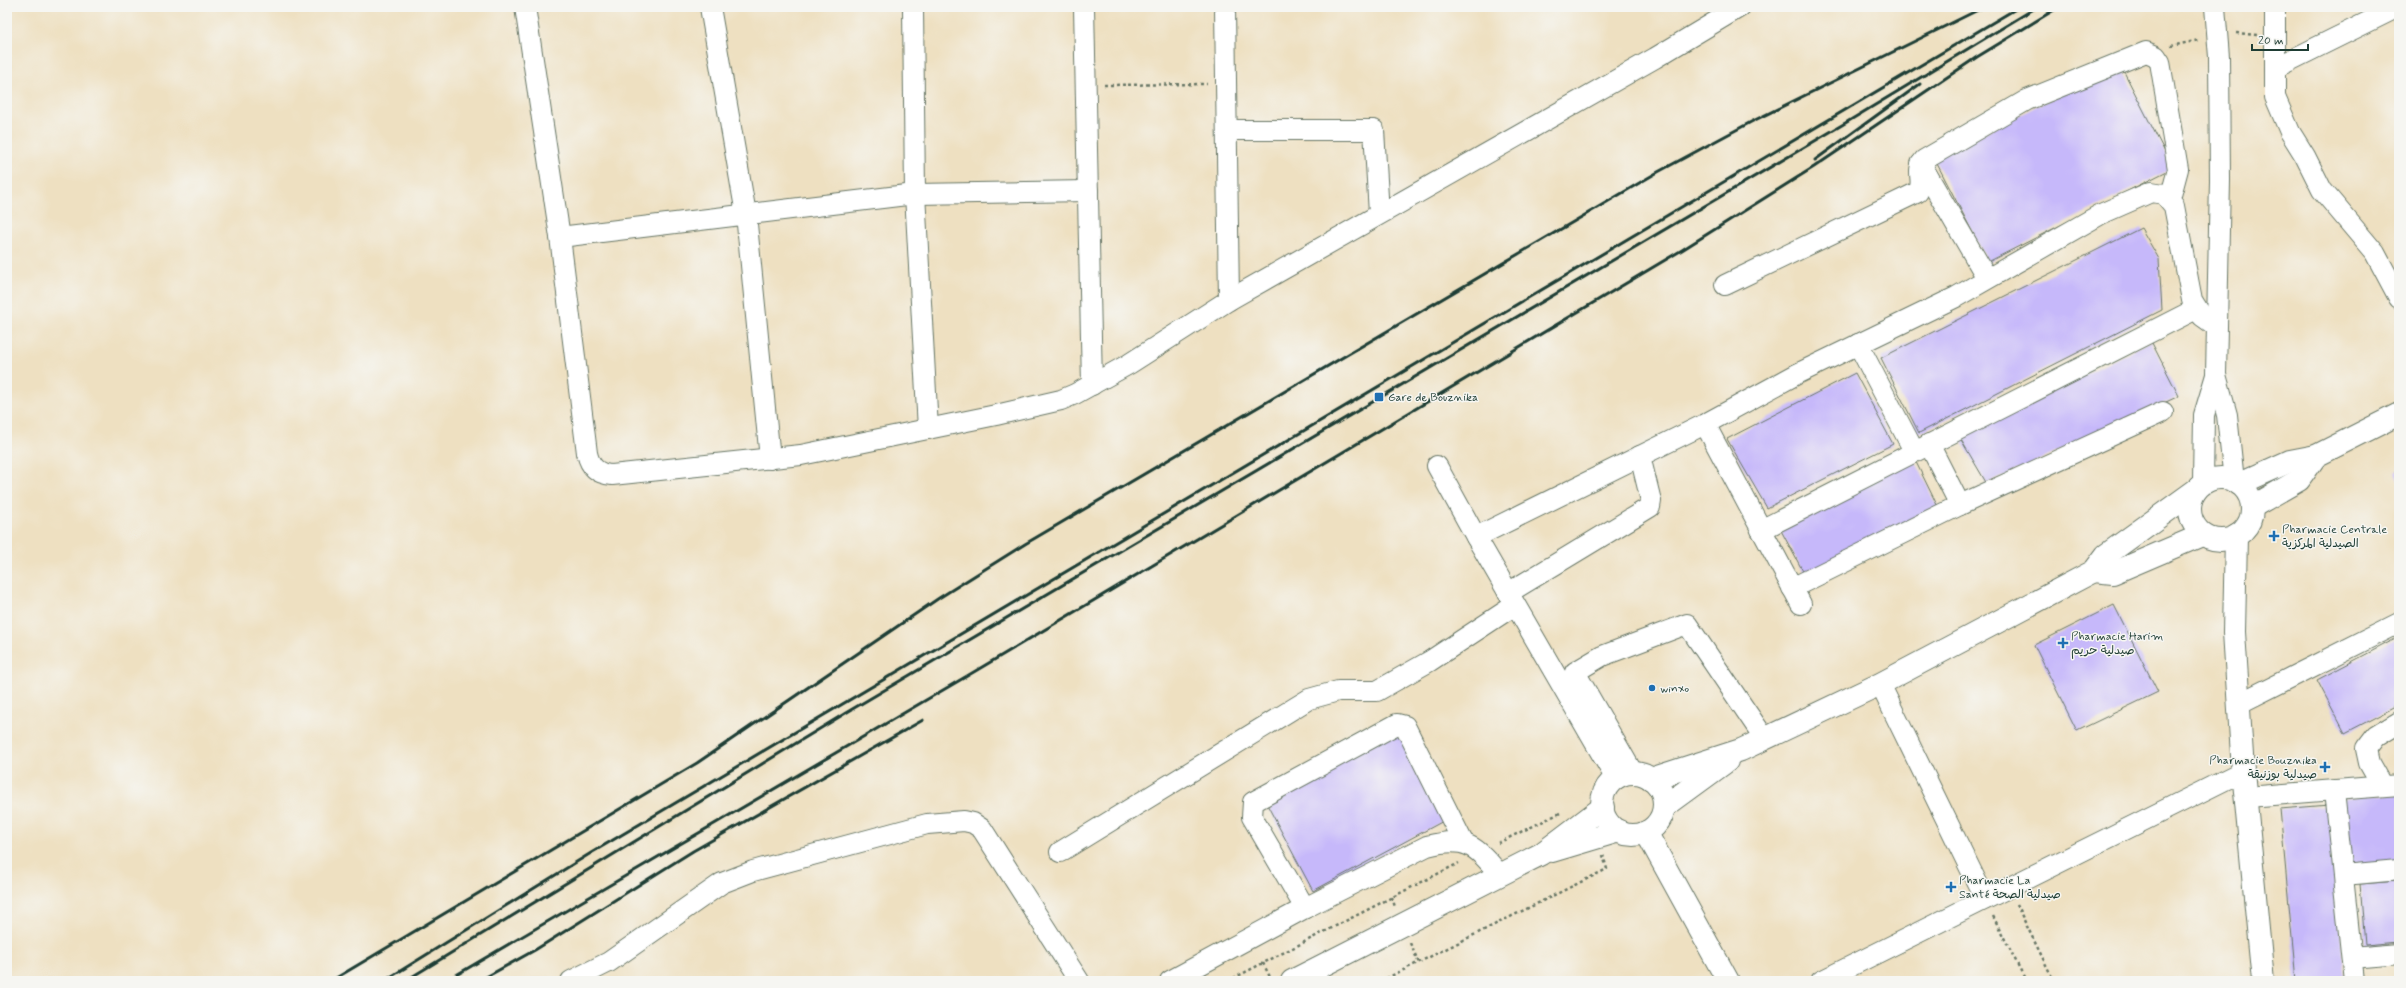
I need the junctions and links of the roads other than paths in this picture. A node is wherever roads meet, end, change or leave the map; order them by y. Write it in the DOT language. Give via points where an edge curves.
graph roads {
  1 [pos="525,7"];
  2 [pos="710,7"];
  3 [pos="913,7"];
  4 [pos="1084,7"];
  5 [pos="1225,7"];
  6 [pos="1740,7"];
  7 [pos="2215,7"];
  8 [pos="2275,7"];
  9 [pos="2398,7"];
  10 [pos="2275,68"];
  11 [pos="1227,130"];
  12 [pos="1921,164"];
  13 [pos="1088,191"];
  14 [pos="915,194"];
  15 [pos="2170,199"];
  16 [pos="746,214"];
  17 [pos="1379,214"];
  18 [pos="560,237"];
  19 [pos="1988,278"];
  20 [pos="1725,285"];
  21 [pos="2399,298"];
  22 [pos="1229,300"];
  23 [pos="2196,309"];
  24 [pos="2216,326"];
  25 [pos="1858,344"];
  26 [pos="2216,375"];
  27 [pos="1092,385"];
  28 [pos="2164,412"];
  29 [pos="2399,414"];
  30 [pos="1705,424"];
  31 [pos="928,429"];
  32 [pos="1921,448"];
  33 [pos="1640,456"];
  34 [pos="2316,456"];
  35 [pos="770,459"];
  36 [pos="1437,466"];
  37 [pos="2237,482"];
  38 [pos="2199,487"];
  39 [pos="1960,504"];
  40 [pos="2252,507"];
  41 [pos="1761,530"];
  42 [pos="2202,535"];
  43 [pos="2236,536"];
  44 [pos="1476,537"];
  45 [pos="2094,571"];
  46 [pos="1512,599"];
  47 [pos="2399,622"];
  48 [pos="1880,684"];
  49 [pos="2238,704"];
  50 [pos="2399,722"];
  51 [pos="1765,739"];
  52 [pos="1741,750"];
  53 [pos="2243,771"];
  54 [pos="1633,777"];
  55 [pos="2390,786"];
  56 [pos="2334,791"];
  57 [pos="2247,797"];
  58 [pos="1602,807"];
  59 [pos="1664,807"];
  60 [pos="1619,831"];
  61 [pos="1646,832"];
  62 [pos="1471,847"];
  63 [pos="1060,852"];
  64 [pos="1541,854"];
  65 [pos="2399,870"];
  66 [pos="1500,875"];
  67 [pos="2344,875"];
  68 [pos="1985,899"];
  69 [pos="1306,908"];
  70 [pos="2399,954"];
  71 [pos="2352,958"];
  72 [pos="571,981"];
  73 [pos="1079,981"];
  74 [pos="1170,981"];
  75 [pos="1292,981"];
  76 [pos="1728,981"];
  77 [pos="1821,981"];
  78 [pos="2263,981"];
  79 [pos="2354,981"];
  1 -- 18 [label="street"];
  2 -- 16 [label="street"];
  3 -- 14 [label="street"];
  4 -- 13 [label="street"];
  5 -- 11 [label="street"];
  6 -- 17 [label="street"];
  7 -- 24 [label="street" via="2219,57 2220,180"];
  8 -- 10 [label="street"];
  9 -- 10 [label="street"];
  10 -- 21 [label="street" via="2275,97 2290,132 2322,190 2375,253"];
  11 -- 17 [label="street" via="1374,130"];
  11 -- 22 [label="street"];
  12 -- 15 [label="street" via="1946,146 2027,100 2146,52 2156,56 2161,66 2178,169"];
  12 -- 19 [label="street"];
  12 -- 20 [label="street" via="1918,169 1921,183 1918,192"];
  13 -- 14 [label="street"];
  13 -- 27 [label="street"];
  14 -- 16 [label="street"];
  14 -- 31 [label="street"];
  15 -- 19 [label="street" via="2160,192 2140,195 2101,214"];
  15 -- 23 [label="street" via="2174,206 2192,300"];
  16 -- 18 [label="street"];
  16 -- 35 [label="street"];
  17 -- 22 [label="street"];
  18 -- 35 [label="street" via="587,453 592,468 612,475"];
  19 -- 25 [label="street"];
  22 -- 27 [label="street"];
  23 -- 24 [label="street"];
  23 -- 32 [label="street"];
  24 -- 26 [label="street"];
  25 -- 30 [label="street"];
  25 -- 32 [label="street"];
  26 -- 37 [label="street" via="2227,415"];
  26 -- 38 [label="street" via="2204,415"];
  27 -- 31 [label="street" via="1061,400"];
  28 -- 39 [label="street"];
  29 -- 34 [label="main road"];
  30 -- 33 [label="street"];
  30 -- 41 [label="street"];
  31 -- 35 [label="street" via="836,449"];
  32 -- 39 [label="street"];
  32 -- 41 [label="street"];
  33 -- 44 [label="street"];
  33 -- 46 [label="street" via="1651,501 1650,507"];
  34 -- 37 [label="main road" via="2290,461"];
  34 -- 40 [label="main road" via="2299,480"];
  36 -- 44 [label="street"];
  37 -- 38 [label="main road" via="2224,478 2213,479"];
  37 -- 40 [label="main road" via="2246,490"];
  38 -- 42 [label="main road" via="2190,501 2189,514 2194,526"];
  38 -- 45 [label="main road" via="2106,556"];
  39 -- 41 [label="street" via="1797,596"];
  40 -- 43 [label="main road" via="2247,527"];
  42 -- 43 [label="main road" via="2216,540"];
  42 -- 45 [label="main road" via="2113,573"];
  43 -- 49 [label="main road" via="2234,632"];
  44 -- 46 [label="street"];
  45 -- 48 [label="main road"];
  46 -- 54 [label="street"];
  46 -- 63 [label="street" via="1430,661 1377,691 1338,691 1309,699"];
  47 -- 49 [label="street"];
  48 -- 51 [label="main road"];
  48 -- 68 [label="street"];
  49 -- 53 [label="main road"];
  50 -- 55 [label="street" via="2376,736 2366,749 2369,764"];
  51 -- 52 [label="main road"];
  51 -- 54 [label="street" via="1686,624 1602,656 1575,672"];
  52 -- 54 [label="main road"];
  52 -- 59 [label="main road"];
  53 -- 57 [label="main road"];
  53 -- 68 [label="street"];
  54 -- 58 [label="main road" via="1605,791"];
  54 -- 59 [label="main road" via="1659,787"];
  55 -- 56 [label="street"];
  56 -- 57 [label="street"];
  56 -- 67 [label="street"];
  57 -- 78 [label="main road"];
  58 -- 60 [label="main road" via="1610,825"];
  58 -- 64 [label="main road"];
  59 -- 61 [label="main road" via="1655,826"];
  60 -- 61 [label="main road" via="1637,835"];
  60 -- 64 [label="main road"];
  61 -- 76 [label="main road"];
  62 -- 66 [label="street"];
  62 -- 69 [label="street" via="1444,842 1427,846"];
  62 -- 69 [label="street" via="1405,726 1397,724 1253,802 1252,817"];
  64 -- 66 [label="main road"];
  65 -- 67 [label="street"];
  66 -- 75 [label="main road"];
  67 -- 71 [label="street"];
  68 -- 77 [label="street"];
  69 -- 74 [label="street"];
  70 -- 71 [label="street"];
  71 -- 79 [label="street"];
  72 -- 73 [label="street" via="609,962 722,883 782,862 927,824 953,821 972,823 982,830"];
}
